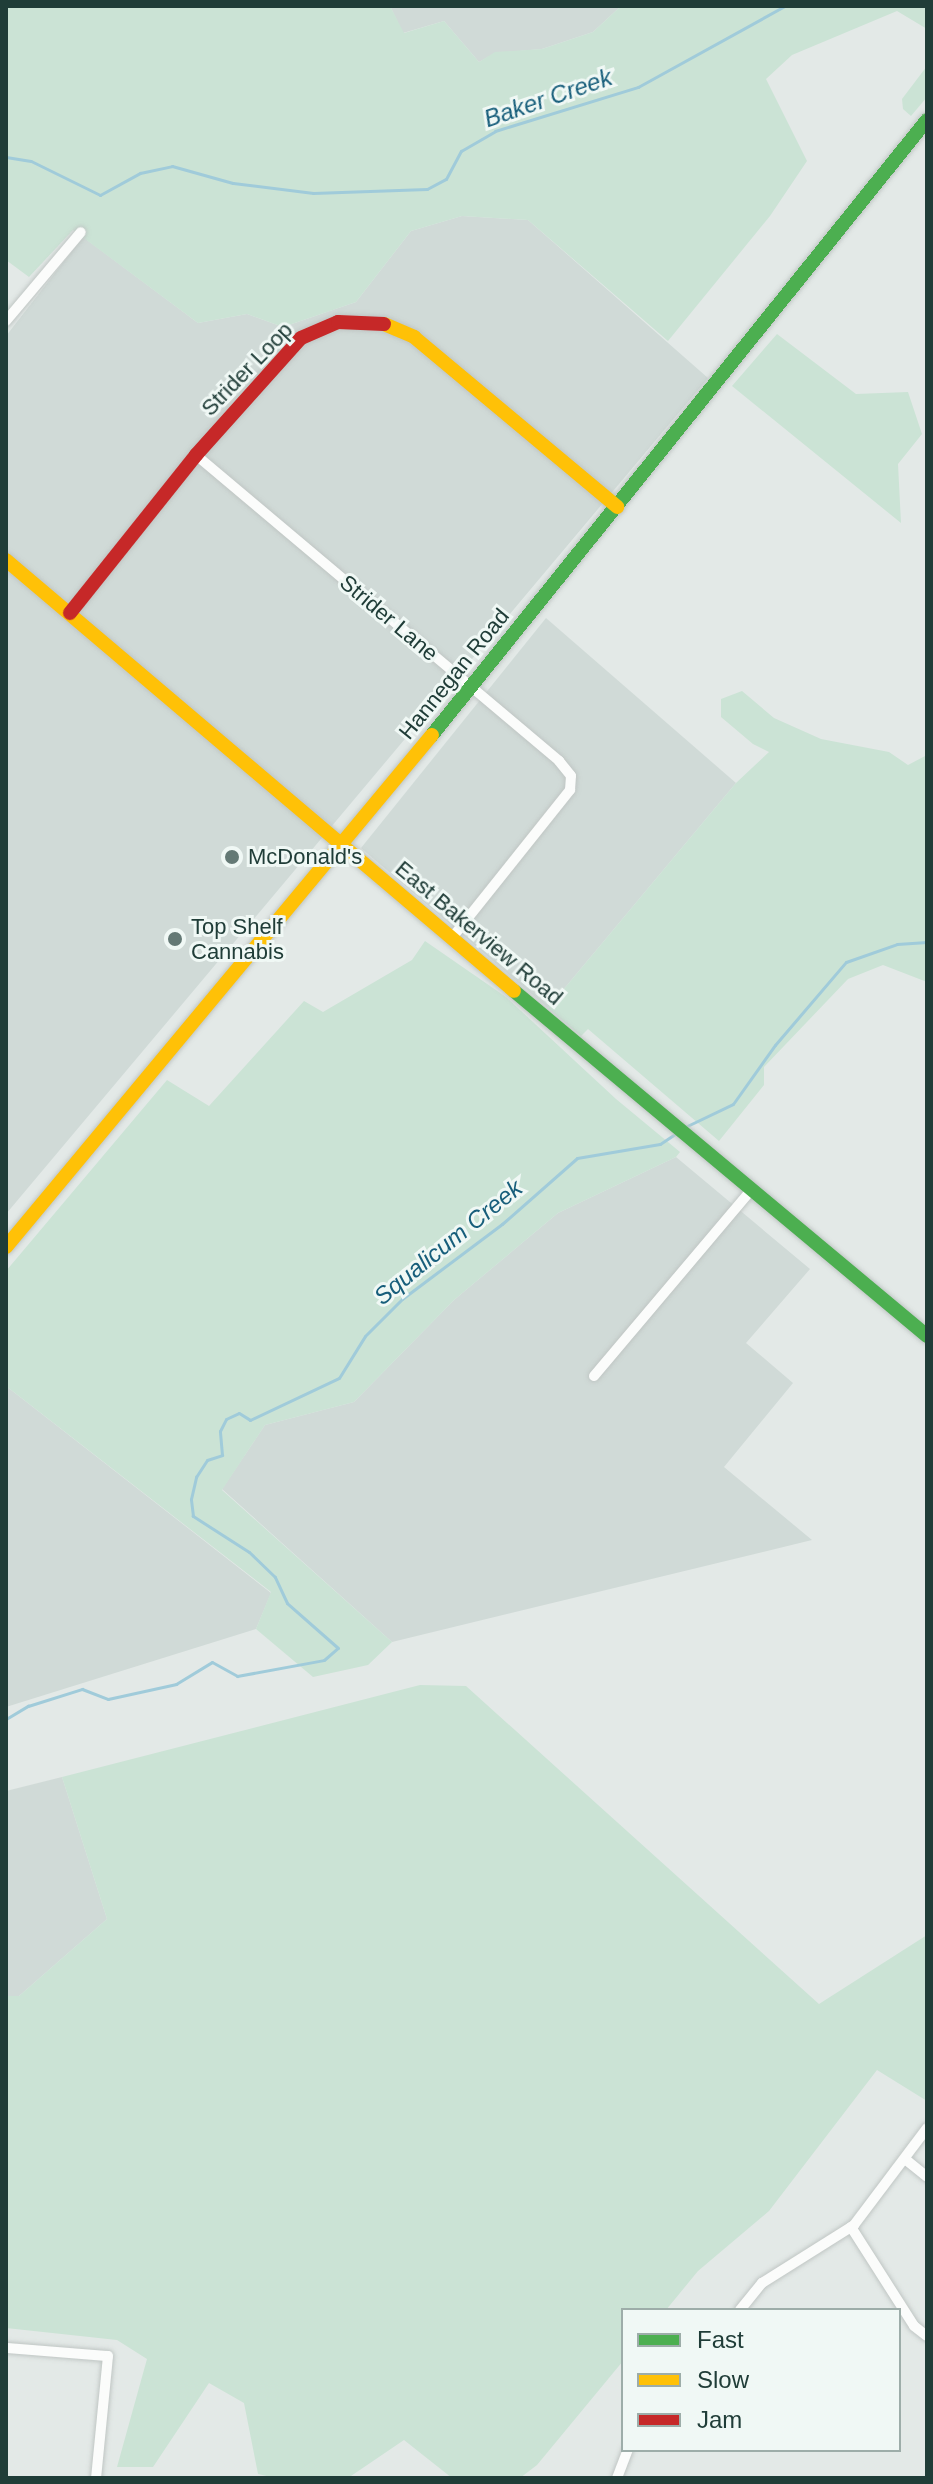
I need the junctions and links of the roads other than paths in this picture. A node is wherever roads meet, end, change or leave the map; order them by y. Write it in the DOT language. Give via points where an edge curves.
graph roads {
  1 [pos="927,120"];
  2 [pos="81,232"];
  3 [pos="6,321"];
  4 [pos="196,455"];
  5 [pos="617,507"];
  6 [pos="6,560"];
  7 [pos="70,613"];
  8 [pos="471,688"];
  9 [pos="342,847"];
  10 [pos="452,938"];
  11 [pos="752,1189"];
  12 [pos="6,1247"];
  13 [pos="927,1336"];
  14 [pos="594,1376"];
  15 [pos="927,2128"];
  16 [pos="905,2159"];
  17 [pos="927,2177"];
  18 [pos="851,2227"];
  19 [pos="742,2308"];
  20 [pos="927,2336"];
  21 [pos="6,2348"];
  22 [pos="627,2452"];
  23 [pos="96,2478"];
  24 [pos="617,2478"];
  1 -- 5 [label="main road, Hannegan Road"];
  2 -- 3 [label="street"];
  4 -- 5 [label="main road, Strider Loop" via="301,338 338,322 386,324 414,337"];
  4 -- 7 [label="main road, Strider Loop"];
  4 -- 8 [label="street, Strider Lane"];
  5 -- 8 [label="main road, Hannegan Road"];
  6 -- 7 [label="main road, East Bakerview Road"];
  7 -- 9 [label="main road, East Bakerview Road"];
  8 -- 9 [label="main road, Hannegan Road"];
  8 -- 10 [label="street, Strider Lane" via="559,761 572,783"];
  9 -- 10 [label="main road, East Bakerview Road"];
  9 -- 12 [label="main road, Hannegan Road"];
  10 -- 11 [label="main road, East Bakerview Road"];
  11 -- 13 [label="main road, East Bakerview Road"];
  11 -- 14 [label="street"];
  15 -- 16 [label="street"];
  16 -- 17 [label="street"];
  16 -- 18 [label="street"];
  18 -- 19 [label="street" via="762,2283"];
  18 -- 20 [label="street" via="906,2315"];
  21 -- 23 [label="street" via="108,2356"];
  22 -- 24 [label="street"];
}
